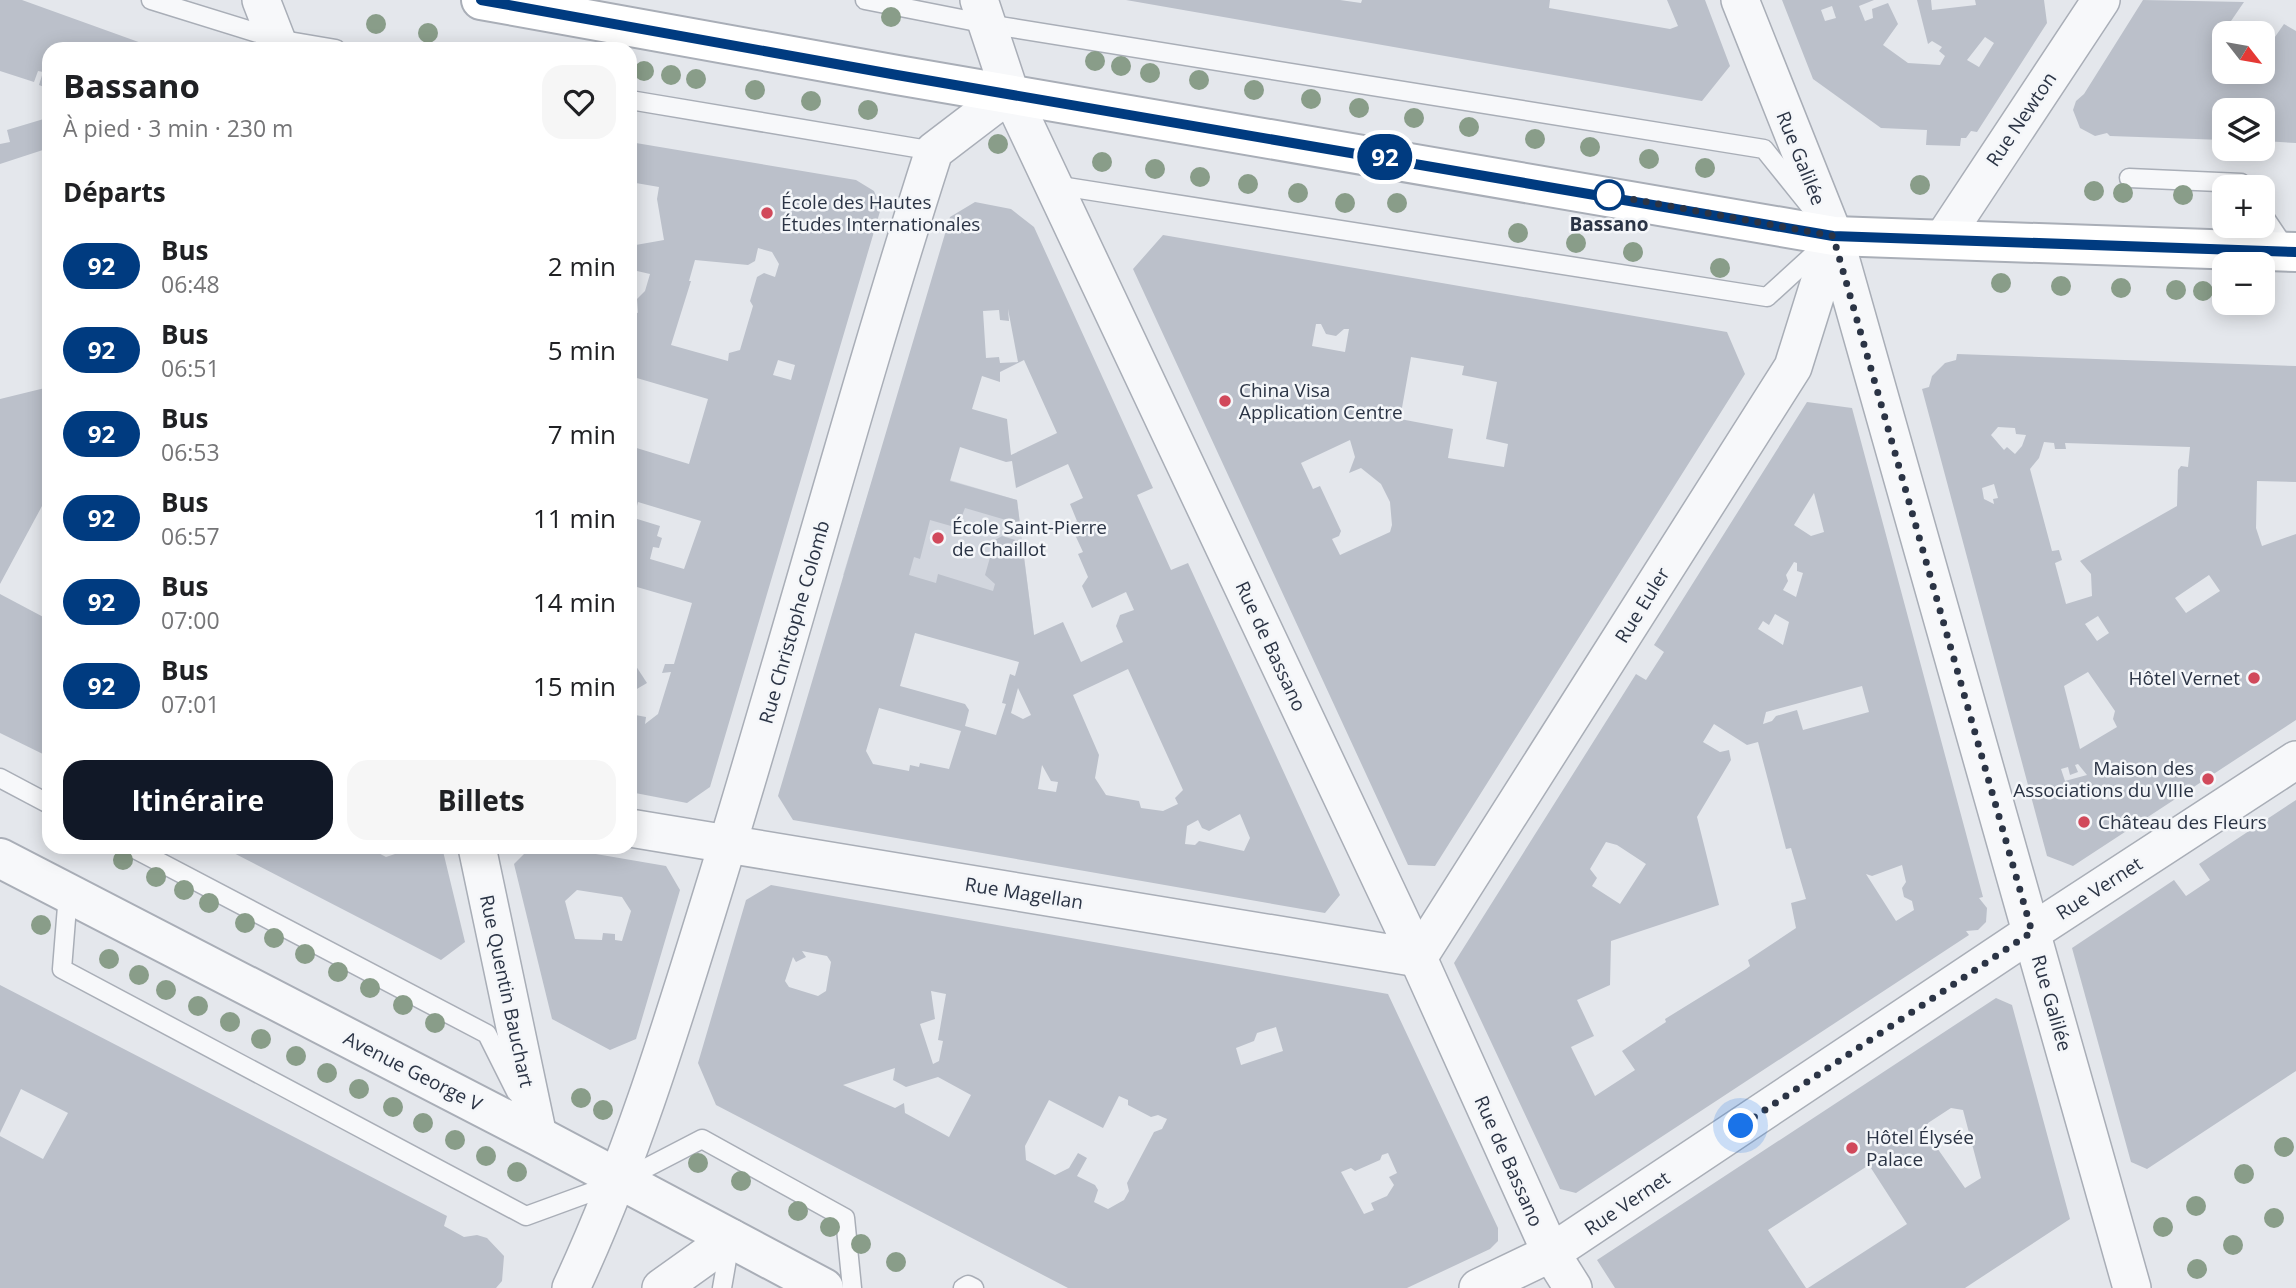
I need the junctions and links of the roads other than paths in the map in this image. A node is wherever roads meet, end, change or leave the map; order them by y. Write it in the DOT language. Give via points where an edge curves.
graph roads {
  1 [pos="150,0"];
  2 [pos="261,0"];
  3 [pos="481,0"];
  4 [pos="864,0"];
  5 [pos="1740,0"];
  6 [pos="2071,0"];
  7 [pos="2101,0"];
  8 [pos="983,12"];
  9 [pos="2076,38"];
  10 [pos="272,42"];
  11 [pos="277,42"];
  12 [pos="1010,93"];
  13 [pos="637,101"];
  14 [pos="934,151"];
  15 [pos="2129,178"];
  16 [pos="2212,182"];
  17 [pos="1054,185"];
  18 [pos="2275,230"];
  19 [pos="1833,236"];
  20 [pos="1942,239"];
  21 [pos="2292,252"];
  22 [pos="2296,760"];
  23 [pos="0,778"];
  24 [pos="42,800"];
  25 [pos="637,829"];
  26 [pos="728,845"];
  27 [pos="144,854"];
  28 [pos="478,854"];
  29 [pos="0,858"];
  30 [pos="68,894"];
  31 [pos="2032,932"];
  32 [pos="1418,958"];
  33 [pos="538,1136"];
  34 [pos="619,1182"];
  35 [pos="731,1238"];
  36 [pos="1551,1253"];
  37 [pos="2127,1286"];
  38 [pos="571,1288"];
  39 [pos="661,1288"];
  40 [pos="722,1288"];
  41 [pos="824,1288"];
  42 [pos="852,1288"];
  43 [pos="963,1288"];
  44 [pos="974,1288"];
  45 [pos="1478,1288"];
  46 [pos="1573,1288"];
  1 -- 10 [label="lane"];
  2 -- 11 [label="street"];
  3 -- 12 [label="main road"];
  4 -- 8 [label="lane"];
  5 -- 19 [label="street, Rue Galilée"];
  6 -- 9 [label="street"];
  7 -- 9 [label="street, Rue Newton"];
  8 -- 12 [label="street, Rue de Bassano"];
  8 -- 19 [label="lane" via="1764,149"];
  9 -- 20 [label="street, Rue Newton"];
  12 -- 14 [label="street"];
  12 -- 17 [label="street, Rue de Bassano"];
  12 -- 19 [label="main road"];
  13 -- 14 [label="lane"];
  14 -- 26 [label="street, Rue Christophe Colomb"];
  15 -- 16 [label="lane"];
  17 -- 19 [label="lane" via="1767,297"];
  17 -- 32 [label="street, Rue de Bassano"];
  18 -- 21 [label="lane"];
  19 -- 20 [label="main road"];
  19 -- 31 [label="street, Rue Galilée"];
  19 -- 32 [label="street, Rue Euler" via="1793,367"];
  20 -- 21 [label="main road"];
  22 -- 31 [label="street, Rue Vernet"];
  23 -- 24 [label="lane"];
  25 -- 26 [label="street, Rue Magellan"];
  26 -- 32 [label="street, Rue Magellan"];
  26 -- 34 [label="street, Rue Christophe Colomb"];
  27 -- 33 [label="lane" via="487,1034"];
  28 -- 33 [label="street, Rue Quentin Bauchart"];
  29 -- 30 [label="street, Avenue George V"];
  30 -- 33 [label="street, Avenue George V"];
  30 -- 34 [label="lane" via="62,969 526,1216"];
  31 -- 36 [label="street, Rue Vernet"];
  31 -- 37 [label="street, Rue Galilée"];
  32 -- 36 [label="street, Rue de Bassano"];
  33 -- 34 [label="street, Avenue George V"];
  34 -- 35 [label="street, Avenue George V"];
  34 -- 38 [label="street, Rue Christophe Colomb"];
  34 -- 42 [label="lane" via="702,1139 845,1218"];
  35 -- 39 [label="street"];
  35 -- 40 [label="lane"];
  35 -- 41 [label="street, Avenue George V"];
  36 -- 45 [label="street, Rue Vernet"];
  36 -- 46 [label="street, Rue de Bassano"];
  43 -- 44 [label="lane"];
}
